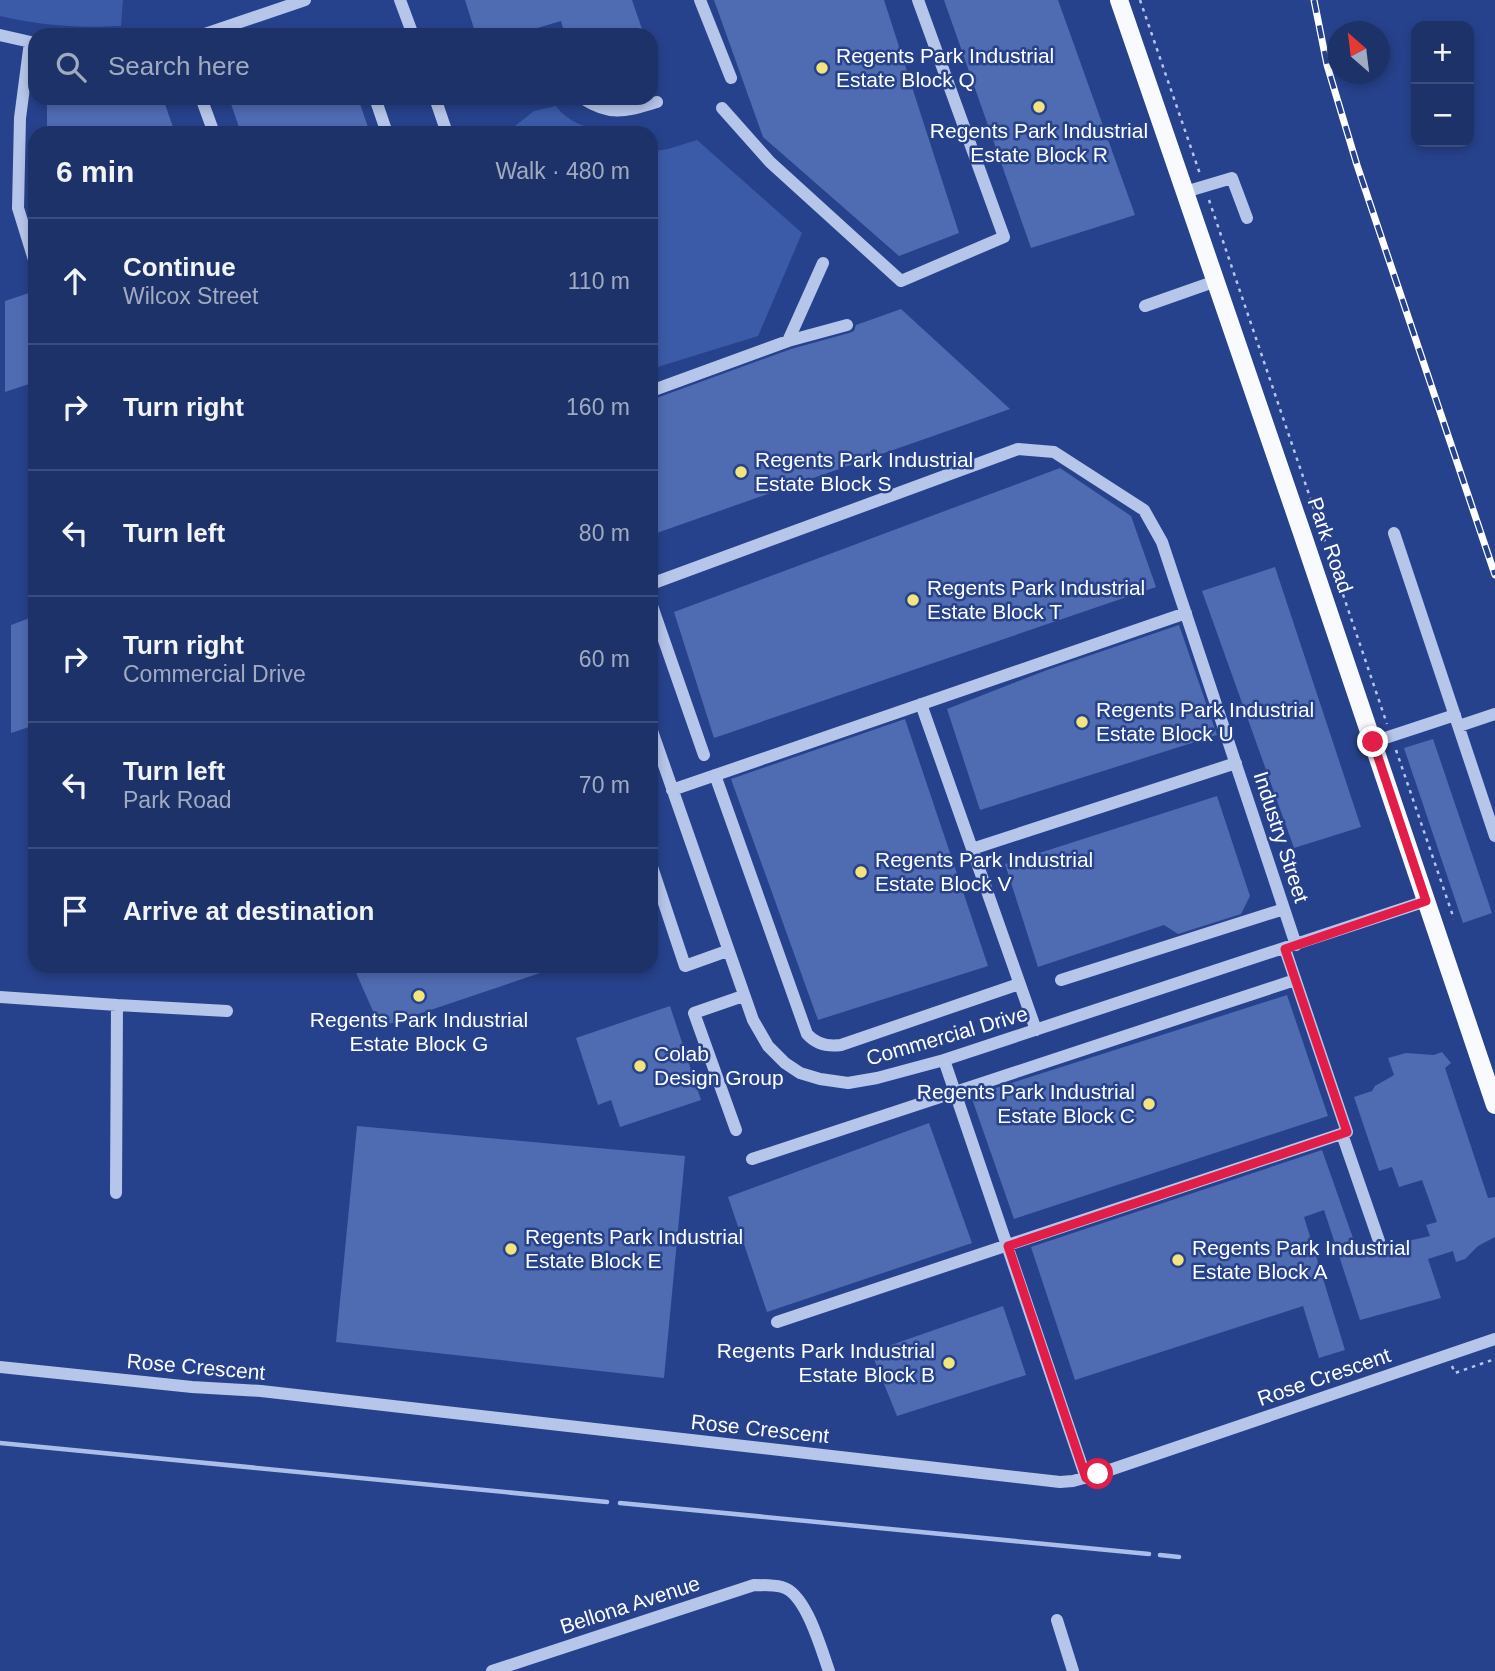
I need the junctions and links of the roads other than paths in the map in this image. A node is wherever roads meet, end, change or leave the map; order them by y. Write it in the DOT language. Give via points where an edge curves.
graph roads {
  1 [pos="304,0"];
  2 [pos="400,0"];
  3 [pos="700,0"];
  4 [pos="918,0"];
  5 [pos="1119,0"];
  6 [pos="222,28"];
  7 [pos="410,28"];
  8 [pos="0,35"];
  9 [pos="28,42"];
  10 [pos="28,72"];
  11 [pos="731,79"];
  12 [pos="204,105"];
  13 [pos="377,105"];
  14 [pos="437,105"];
  15 [pos="594,105"];
  16 [pos="647,105"];
  17 [pos="722,108"];
  18 [pos="211,126"];
  19 [pos="385,126"];
  20 [pos="445,126"];
  21 [pos="1185,192"];
  22 [pos="1247,218"];
  23 [pos="28,240"];
  24 [pos="823,263"];
  25 [pos="1216,281"];
  26 [pos="1145,306"];
  27 [pos="847,325"];
  28 [pos="788,341"];
  29 [pos="658,388"];
  30 [pos="1394,533"];
  31 [pos="658,581"];
  32 [pos="1186,614"];
  33 [pos="658,623"];
  34 [pos="921,704"];
  35 [pos="1495,714"];
  36 [pos="1457,721"];
  37 [pos="1373,742"];
  38 [pos="658,749"];
  39 [pos="705,755"];
  40 [pos="1236,763"];
  41 [pos="715,775"];
  42 [pos="672,790"];
  43 [pos="1495,836"];
  44 [pos="972,849"];
  45 [pos="658,885"];
  46 [pos="1426,901"];
  47 [pos="1284,909"];
  48 [pos="1291,947"];
  49 [pos="727,951"];
  50 [pos="1062,980"];
  51 [pos="1296,980"];
  52 [pos="1019,984"];
  53 [pos="743,996"];
  54 [pos="0,998"];
  55 [pos="117,1006"];
  56 [pos="227,1011"];
  57 [pos="1036,1030"];
  58 [pos="944,1060"];
  59 [pos="955,1093"];
  60 [pos="1495,1105"];
  61 [pos="736,1130"];
  62 [pos="1342,1134"];
  63 [pos="752,1159"];
  64 [pos="116,1193"];
  65 [pos="1379,1241"];
  66 [pos="1008,1246"];
  67 [pos="777,1322"];
  68 [pos="1495,1339"];
  69 [pos="0,1367"];
  70 [pos="1086,1478"];
  71 [pos="1057,1620"];
  72 [pos="492,1671"];
  73 [pos="829,1671"];
  74 [pos="1073,1671"];
  1 -- 6 [label="street"];
  2 -- 7 [label="street"];
  3 -- 11 [label="street"];
  4 -- 17 [label="street" via="1004,237 901,281 770,162"];
  5 -- 21 [label="main road, Park Road"];
  8 -- 9 [label="street"];
  10 -- 23 [label="street" via="20,118 18,208"];
  12 -- 18 [label="street"];
  13 -- 19 [label="street"];
  14 -- 20 [label="street"];
  15 -- 16 [label="street" via="624,112"];
  21 -- 22 [label="street" via="1233,178"];
  21 -- 25 [label="main road, Park Road"];
  24 -- 28 [label="street"];
  25 -- 26 [label="street"];
  25 -- 37 [label="main road, Park Road"];
  27 -- 28 [label="street"];
  28 -- 29 [label="street"];
  30 -- 36 [label="street"];
  31 -- 32 [label="street, Industry Street" via="1018,449 1054,452 1144,510 1163,542"];
  32 -- 34 [label="street"];
  32 -- 40 [label="street, Industry Street"];
  33 -- 39 [label="street"];
  34 -- 41 [label="street"];
  34 -- 44 [label="street"];
  35 -- 36 [label="street"];
  36 -- 37 [label="street"];
  36 -- 43 [label="street"];
  37 -- 46 [label="main road, Park Road"];
  38 -- 42 [label="street, Commercial Drive"];
  40 -- 44 [label="street"];
  40 -- 47 [label="street, Industry Street"];
  41 -- 42 [label="street"];
  41 -- 52 [label="street" via="807,1034 813,1040 841,1045"];
  42 -- 49 [label="street, Commercial Drive"];
  44 -- 52 [label="street"];
  45 -- 49 [label="street" via="685,966"];
  46 -- 48 [label="street, Commercial Drive"];
  46 -- 60 [label="main road, Park Road"];
  47 -- 48 [label="street, Industry Street"];
  47 -- 50 [label="street"];
  48 -- 51 [label="street, Industry Street"];
  48 -- 57 [label="street, Commercial Drive"];
  49 -- 53 [label="street, Commercial Drive"];
  51 -- 59 [label="street"];
  51 -- 62 [label="street, Industry Street" via="1347,1132"];
  52 -- 57 [label="street"];
  53 -- 58 [label="street, Commercial Drive" via="768,1046 800,1073 848,1083"];
  53 -- 61 [label="street" via="694,1013"];
  54 -- 55 [label="street"];
  55 -- 56 [label="street"];
  55 -- 64 [label="street"];
  57 -- 58 [label="street, Commercial Drive"];
  58 -- 59 [label="street"];
  59 -- 63 [label="street"];
  59 -- 66 [label="street"];
  62 -- 65 [label="street"];
  62 -- 66 [label="street"];
  66 -- 67 [label="street"];
  66 -- 70 [label="street"];
  68 -- 70 [label="street, Rose Crescent"];
  69 -- 70 [label="street, Rose Crescent" via="261,1391 1060,1482"];
  71 -- 74 [label="street"];
  72 -- 73 [label="street, Bellona Avenue" via="754,1585 790,1591 810,1618"];
}
